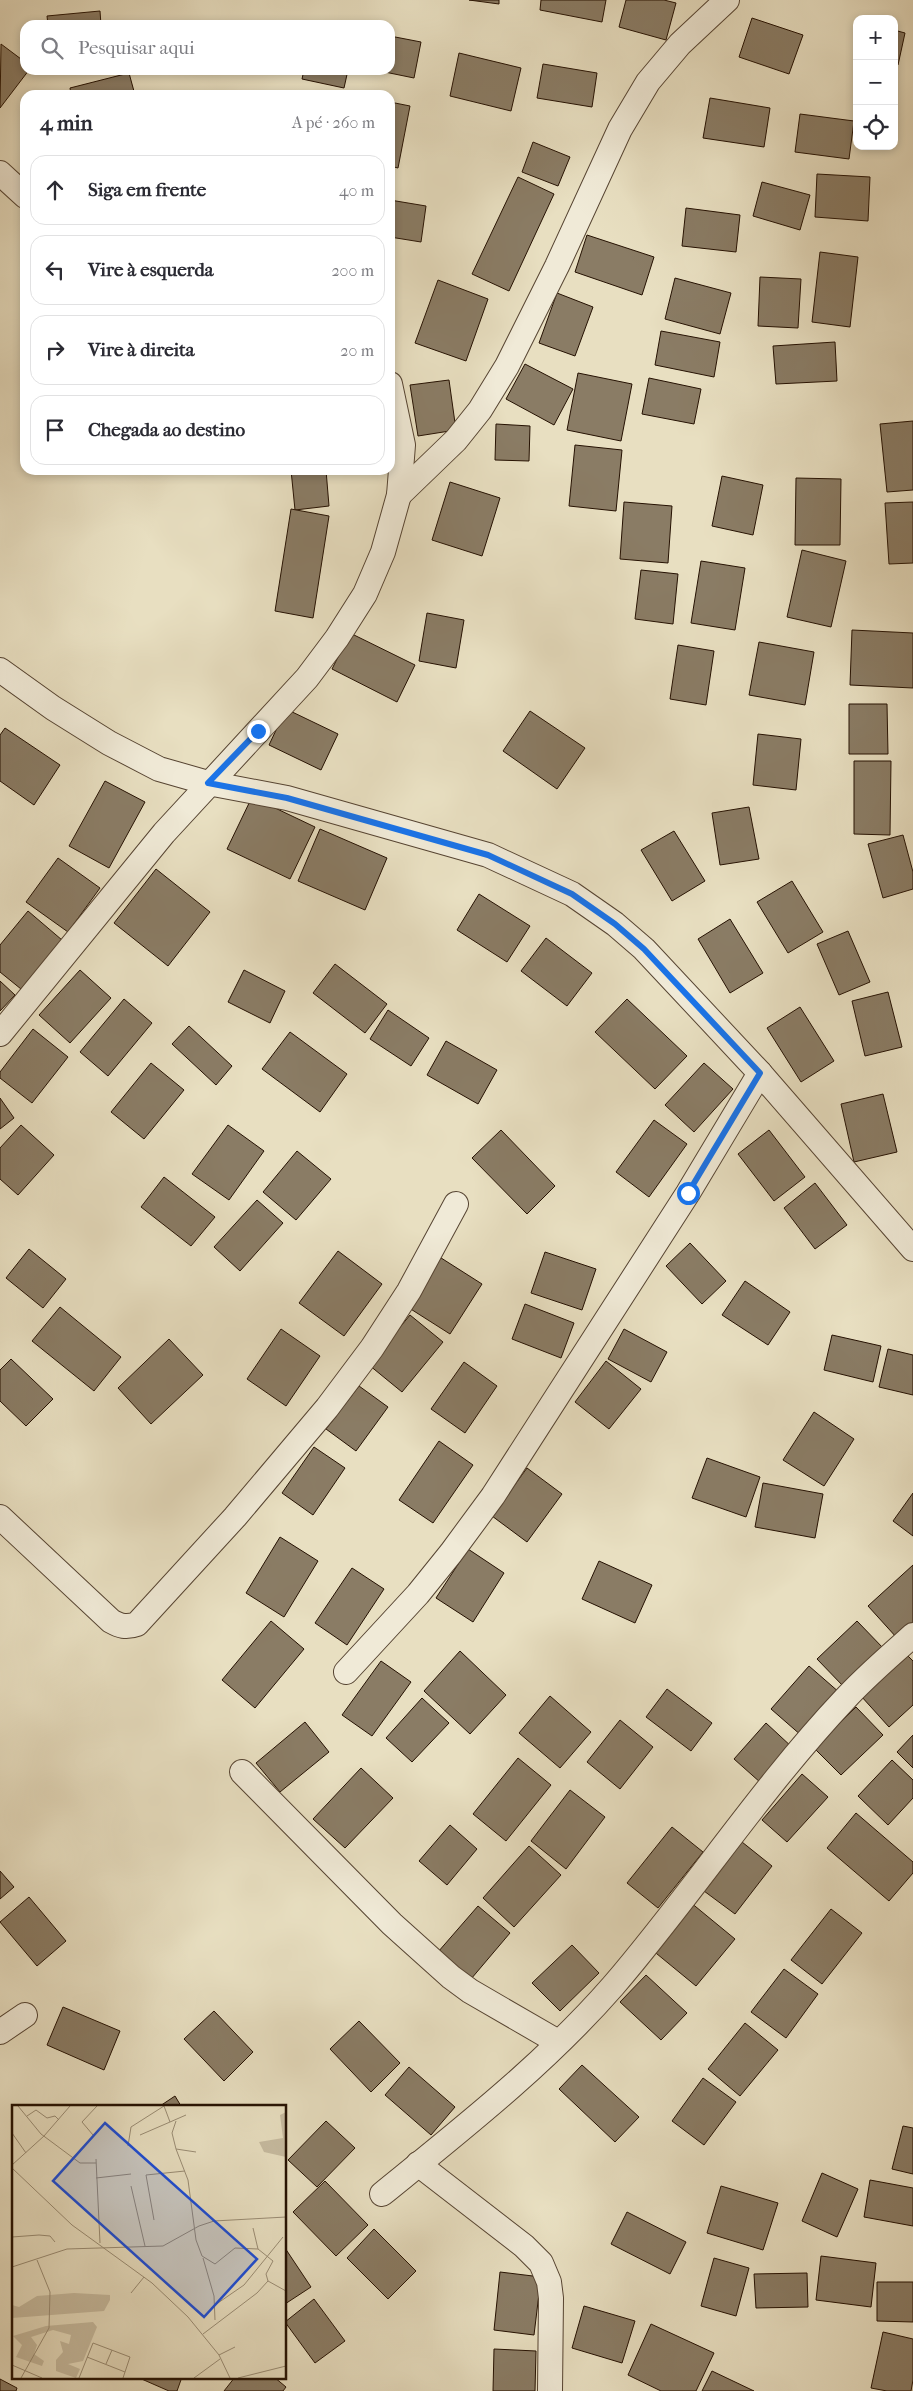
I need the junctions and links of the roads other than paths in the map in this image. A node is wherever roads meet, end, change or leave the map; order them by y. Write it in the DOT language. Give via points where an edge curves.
graph roads {
  1 [pos="721,2"];
  2 [pos="0,173"];
  3 [pos="20,191"];
  4 [pos="395,407"];
  5 [pos="399,495"];
  6 [pos="0,670"];
  7 [pos="208,783"];
  8 [pos="0,1034"];
  9 [pos="760,1073"];
  10 [pos="456,1204"];
  11 [pos="913,1249"];
  12 [pos="0,1517"];
  13 [pos="913,1635"];
  14 [pos="346,1672"];
  15 [pos="242,1772"];
  16 [pos="25,2015"];
  17 [pos="0,2032"];
  18 [pos="558,2042"];
  19 [pos="418,2164"];
  20 [pos="382,2194"];
  21 [pos="550,2391"];
  1 -- 5 [label="street" via="648,82 620,129 557,266 507,366 480,410 456,440"];
  2 -- 3 [label="street"];
  4 -- 5 [label="street" via="403,445"];
  5 -- 7 [label="street" via="376,569 365,594 337,638 307,678"];
  6 -- 7 [label="street" via="109,743 159,769"];
  7 -- 8 [label="street"];
  7 -- 9 [label="street" via="287,798 480,852 572,894 644,949"];
  9 -- 11 [label="street"];
  9 -- 14 [label="street" via="688,1193 493,1496 418,1594"];
  10 -- 12 [label="street" via="409,1292 327,1408 235,1517 137,1624 119,1626 110,1621"];
  13 -- 18 [label="street" via="845,1698 612,1987"];
  15 -- 18 [label="street" via="392,1924 451,1977"];
  16 -- 17 [label="street"];
  18 -- 19 [label="street" via="477,2116"];
  19 -- 20 [label="street"];
  19 -- 21 [label="street" via="524,2246 541,2263 551,2298"];
}
